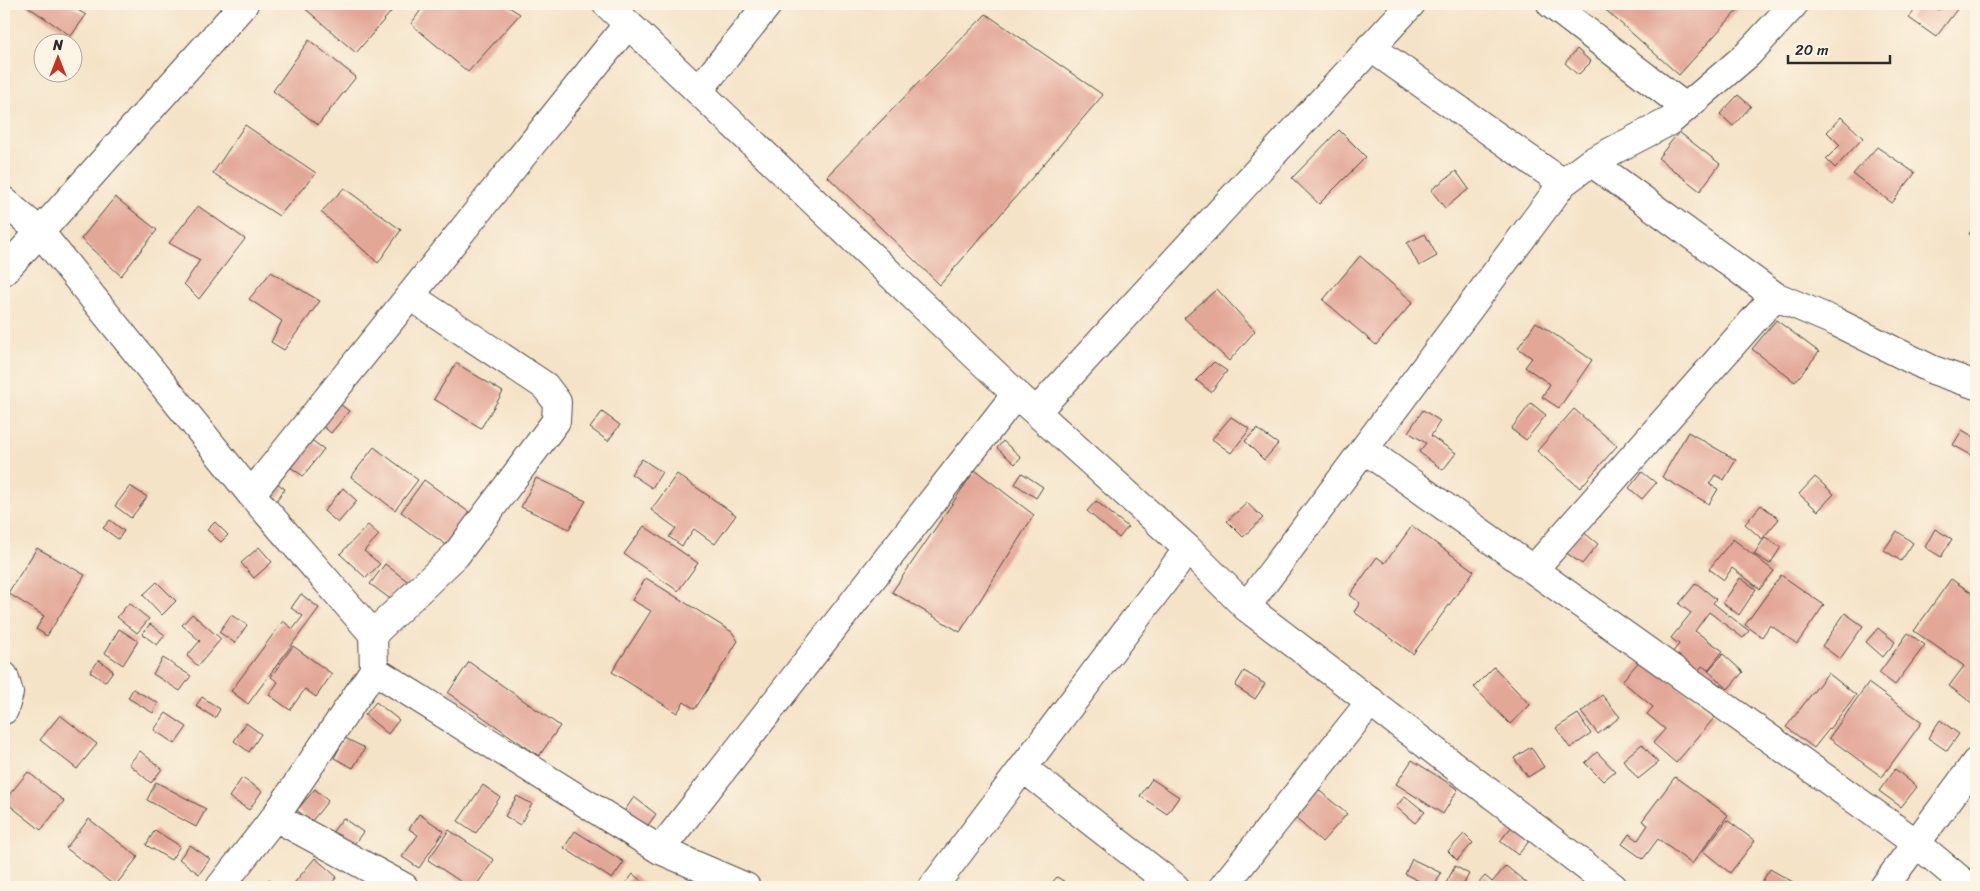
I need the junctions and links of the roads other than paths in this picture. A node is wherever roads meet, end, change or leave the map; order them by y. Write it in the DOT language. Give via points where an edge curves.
graph roads {
  1 [pos="244,4"];
  2 [pos="607,4"];
  3 [pos="768,4"];
  4 [pos="1411,4"];
  5 [pos="1551,4"];
  6 [pos="1794,4"];
  7 [pos="628,24"];
  8 [pos="1370,47"];
  9 [pos="699,90"];
  10 [pos="1685,106"];
  11 [pos="1591,162"];
  12 [pos="1563,183"];
  13 [pos="4,201"];
  14 [pos="40,232"];
  15 [pos="4,270"];
  16 [pos="410,296"];
  17 [pos="1775,296"];
  18 [pos="1976,385"];
  19 [pos="1016,394"];
  20 [pos="1036,412"];
  21 [pos="1364,449"];
  22 [pos="250,494"];
  23 [pos="1188,549"];
  24 [pos="1534,569"];
  25 [pos="1246,607"];
  26 [pos="372,634"];
  27 [pos="374,670"];
  28 [pos="4,676"];
  29 [pos="1371,700"];
  30 [pos="4,710"];
  31 [pos="1976,762"];
  32 [pos="1023,768"];
  33 [pos="275,817"];
  34 [pos="1916,843"];
  35 [pos="660,850"];
  36 [pos="220,887"];
  37 [pos="404,887"];
  38 [pos="746,887"];
  39 [pos="933,887"];
  40 [pos="1175,887"];
  41 [pos="1223,887"];
  42 [pos="1613,887"];
  43 [pos="1884,887"];
  44 [pos="1969,887"];
  1 -- 14 [label="street"];
  2 -- 7 [label="street"];
  3 -- 9 [label="street"];
  4 -- 8 [label="street"];
  5 -- 10 [label="street"];
  6 -- 10 [label="street" via="1748,54"];
  7 -- 9 [label="street"];
  7 -- 16 [label="street"];
  8 -- 12 [label="street"];
  8 -- 20 [label="street"];
  9 -- 19 [label="street"];
  10 -- 11 [label="street" via="1670,121"];
  11 -- 12 [label="street"];
  11 -- 17 [label="street"];
  12 -- 21 [label="street"];
  13 -- 14 [label="street"];
  14 -- 15 [label="street"];
  14 -- 22 [label="street"];
  16 -- 22 [label="street"];
  16 -- 26 [label="street" via="545,386 557,402 556,421 456,555"];
  17 -- 18 [label="street" via="1933,370"];
  17 -- 24 [label="street"];
  19 -- 20 [label="street"];
  19 -- 35 [label="street"];
  20 -- 23 [label="street"];
  21 -- 24 [label="street"];
  21 -- 25 [label="street"];
  22 -- 26 [label="street"];
  23 -- 25 [label="street"];
  23 -- 32 [label="street"];
  24 -- 34 [label="street"];
  25 -- 29 [label="street"];
  26 -- 27 [label="street"];
  27 -- 33 [label="street"];
  27 -- 35 [label="street"];
  28 -- 30 [label="street" via="9,693"];
  29 -- 41 [label="street"];
  29 -- 42 [label="street" via="1438,756"];
  31 -- 34 [label="street"];
  32 -- 39 [label="street"];
  32 -- 40 [label="street"];
  33 -- 36 [label="street"];
  33 -- 37 [label="street"];
  34 -- 43 [label="street"];
  34 -- 44 [label="street"];
  35 -- 38 [label="street"];
}
